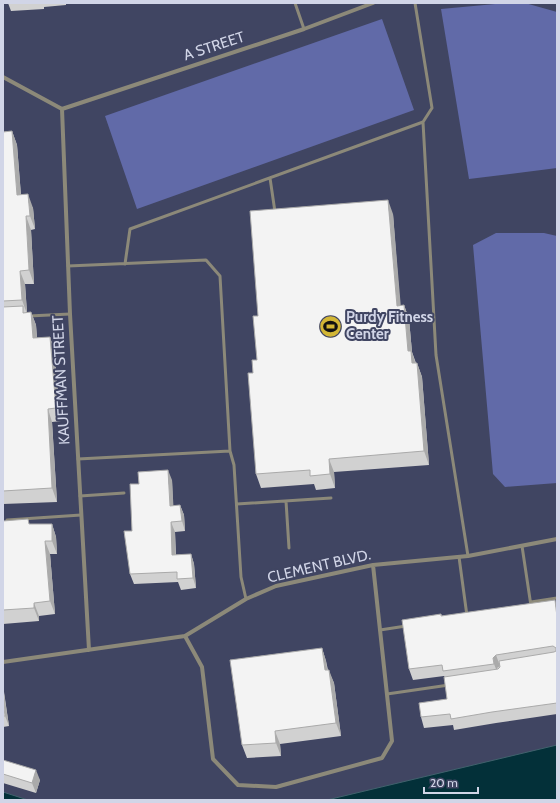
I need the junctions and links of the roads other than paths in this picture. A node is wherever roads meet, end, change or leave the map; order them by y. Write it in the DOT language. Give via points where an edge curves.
graph roads {
  1 [pos="294,3"];
  2 [pos="373,3"];
  3 [pos="414,3"];
  4 [pos="304,29"];
  5 [pos="3,76"];
  6 [pos="62,109"];
  7 [pos="423,122"];
  8 [pos="270,178"];
  9 [pos="275,214"];
  10 [pos="125,264"];
  11 [pos="68,266"];
  12 [pos="70,314"];
  13 [pos="25,317"];
  14 [pos="230,451"];
  15 [pos="77,459"];
  16 [pos="124,493"];
  17 [pos="80,496"];
  18 [pos="331,498"];
  19 [pos="286,501"];
  20 [pos="237,504"];
  21 [pos="81,515"];
  22 [pos="7,520"];
  23 [pos="557,539"];
  24 [pos="522,546"];
  25 [pos="289,548"];
  26 [pos="468,556"];
  27 [pos="459,557"];
  28 [pos="373,565"];
  29 [pos="557,598"];
  30 [pos="246,599"];
  31 [pos="530,602"];
  32 [pos="532,609"];
  33 [pos="474,617"];
  34 [pos="412,625"];
  35 [pos="380,630"];
  36 [pos="185,636"];
  37 [pos="89,650"];
  38 [pos="3,662"];
  39 [pos="455,684"];
  40 [pos="387,694"];
  1 -- 4 [label="lane"];
  2 -- 4 [label="street, A STREET"];
  3 -- 7 [label="lane" via="432,108"];
  4 -- 6 [label="street, A STREET"];
  5 -- 6 [label="street"];
  6 -- 11 [label="street, KAUFFMAN STREET"];
  7 -- 8 [label="lane"];
  7 -- 26 [label="lane" via="436,355"];
  8 -- 9 [label="lane"];
  8 -- 10 [label="lane" via="130,229"];
  10 -- 11 [label="lane"];
  10 -- 14 [label="lane" via="206,260 220,276"];
  11 -- 12 [label="street, KAUFFMAN STREET"];
  12 -- 13 [label="lane"];
  12 -- 15 [label="street, KAUFFMAN STREET"];
  14 -- 15 [label="lane"];
  14 -- 20 [label="lane" via="234,465"];
  15 -- 17 [label="street, KAUFFMAN STREET"];
  16 -- 17 [label="lane"];
  17 -- 21 [label="street, KAUFFMAN STREET"];
  18 -- 19 [label="lane"];
  19 -- 20 [label="lane"];
  19 -- 25 [label="lane"];
  20 -- 30 [label="lane" via="241,577"];
  21 -- 22 [label="lane"];
  21 -- 37 [label="street, KAUFFMAN STREET"];
  23 -- 24 [label="street, CLEMENT BLVD."];
  24 -- 26 [label="street, CLEMENT BLVD."];
  24 -- 31 [label="lane"];
  26 -- 27 [label="street, CLEMENT BLVD."];
  27 -- 28 [label="street, CLEMENT BLVD."];
  27 -- 33 [label="lane" via="467,618"];
  28 -- 30 [label="street, CLEMENT BLVD." via="276,586"];
  28 -- 35 [label="street"];
  29 -- 31 [label="lane"];
  30 -- 36 [label="street, CLEMENT BLVD."];
  31 -- 32 [label="lane"];
  34 -- 35 [label="lane"];
  35 -- 40 [label="street"];
  36 -- 37 [label="street, CLEMENT BLVD."];
  36 -- 40 [label="street" via="202,667 213,759 238,785 276,788 382,758 392,741"];
  37 -- 38 [label="street, CLEMENT BLVD."];
  39 -- 40 [label="lane"];
}
